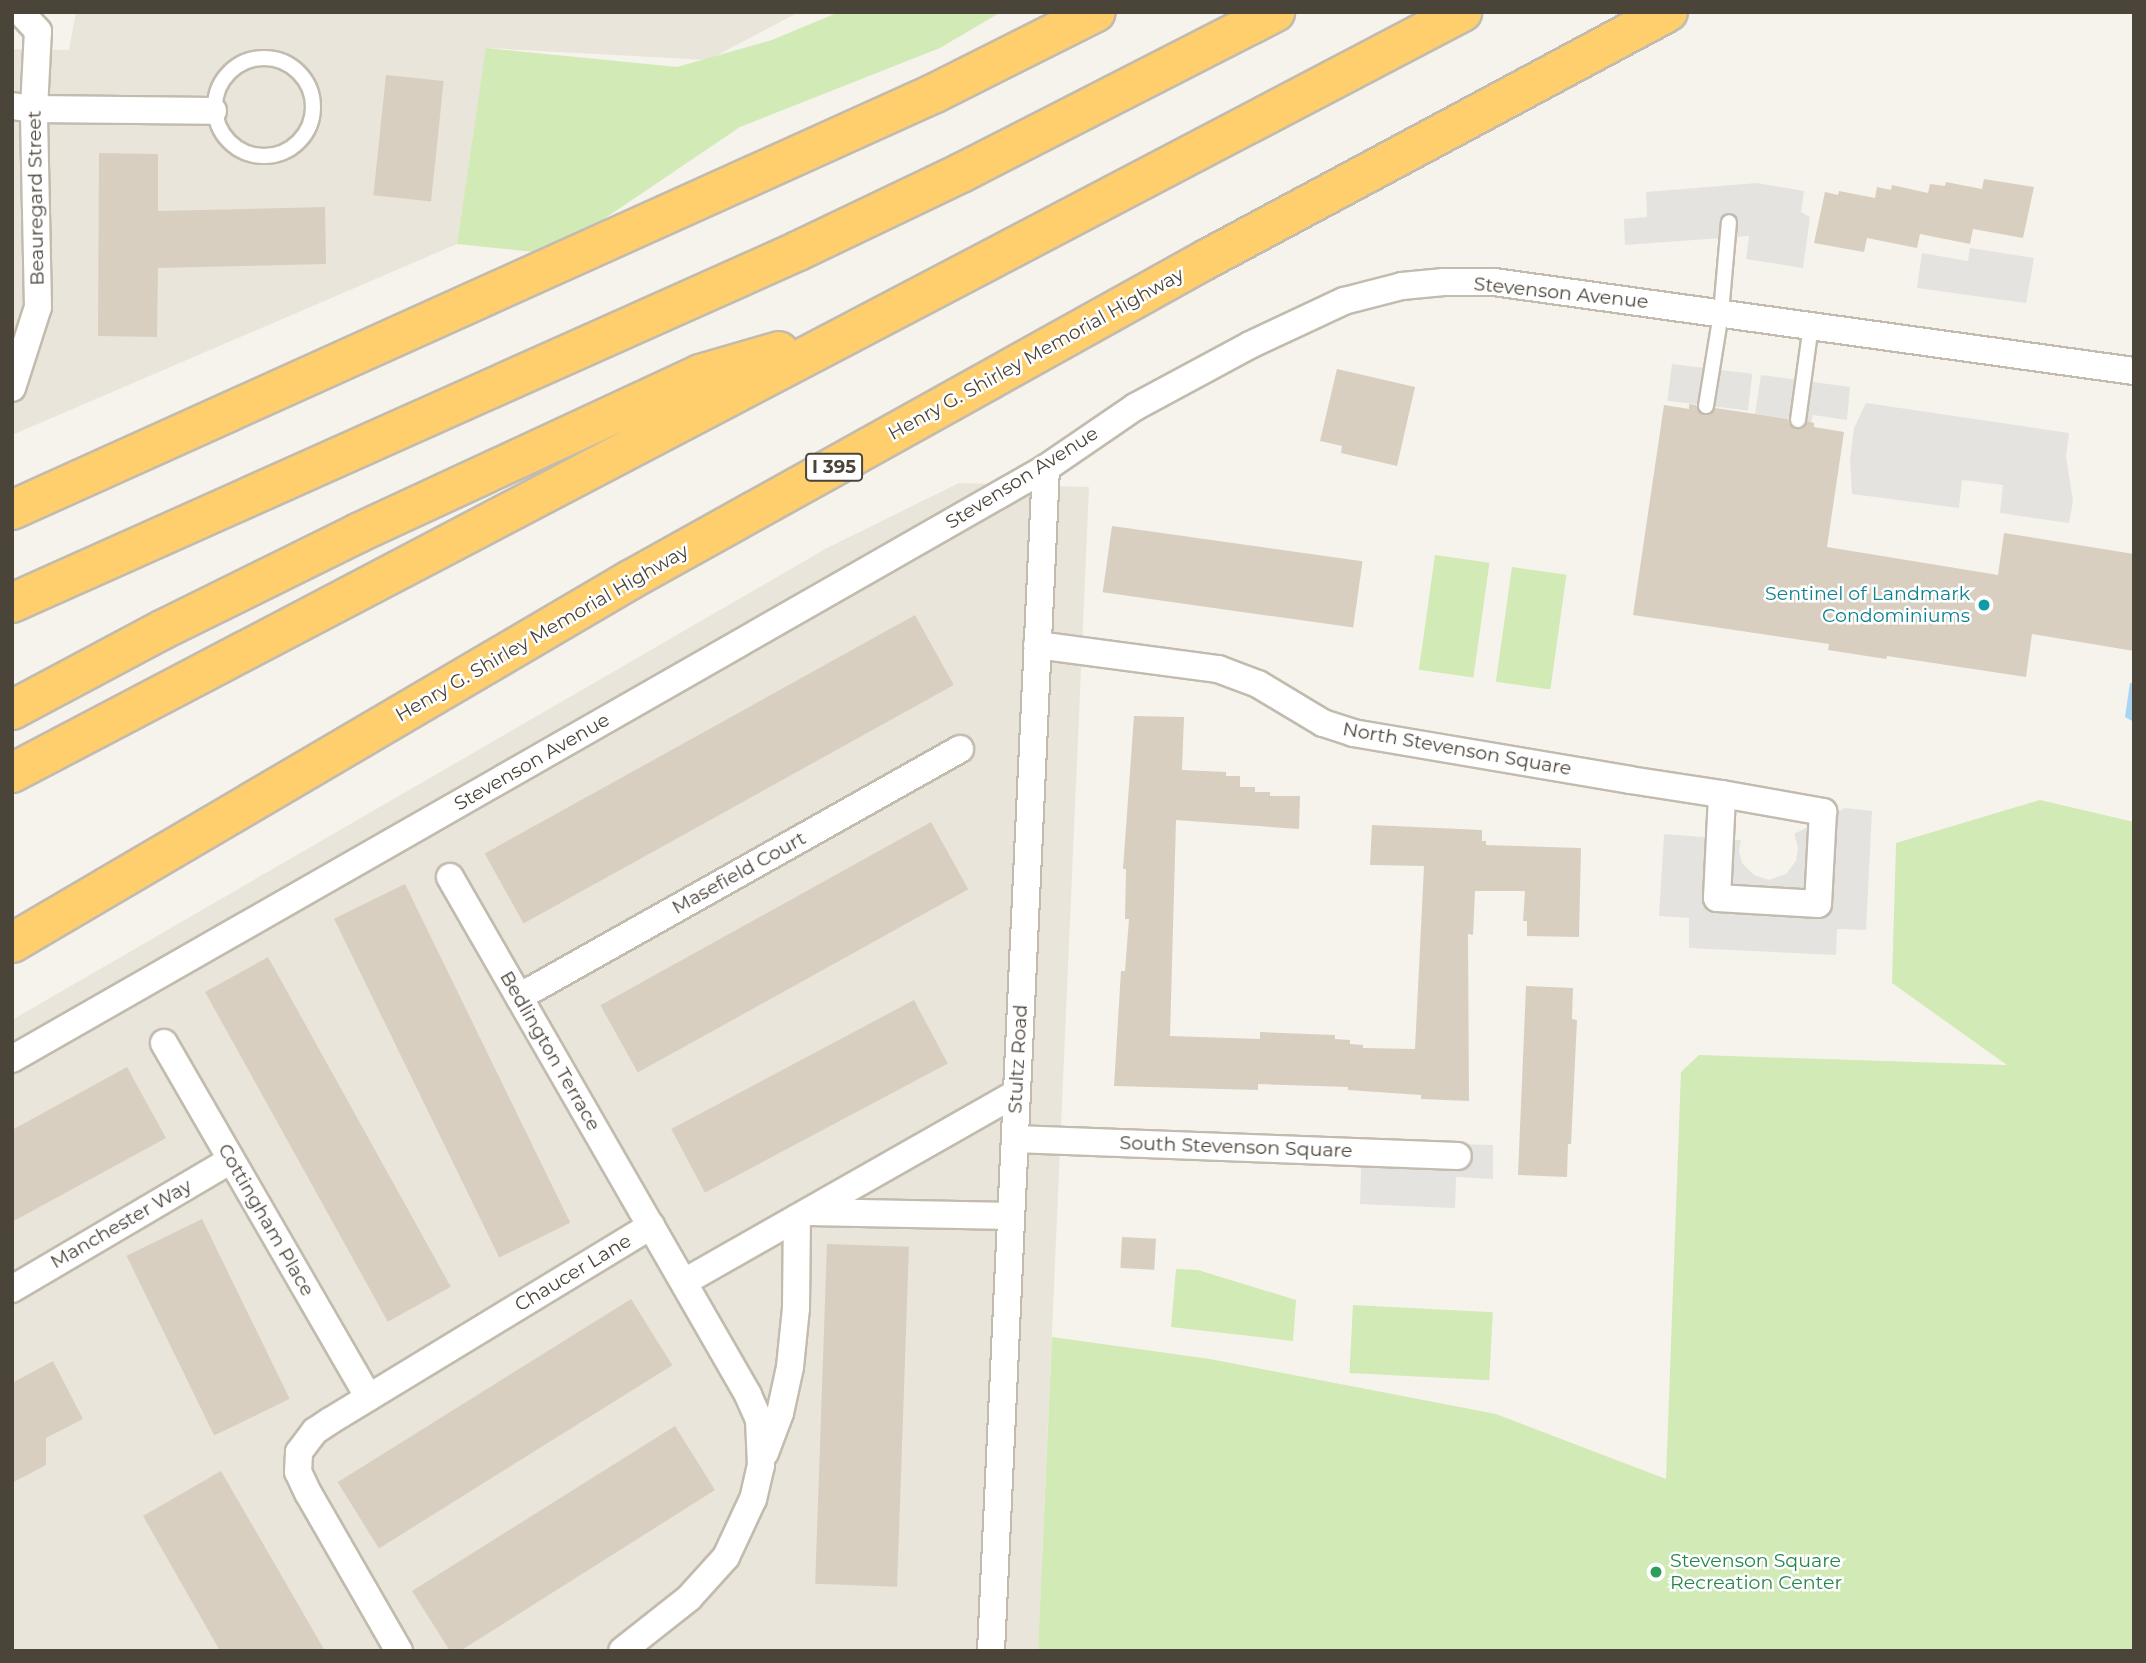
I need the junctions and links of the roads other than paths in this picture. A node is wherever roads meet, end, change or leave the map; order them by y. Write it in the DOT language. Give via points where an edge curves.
graph roads {
  1 [pos="20,12"];
  2 [pos="1096,12"];
  3 [pos="1275,12"];
  4 [pos="1462,12"];
  5 [pos="1668,12"];
  6 [pos="23,107"];
  7 [pos="214,111"];
  8 [pos="1729,222"];
  9 [pos="1721,313"];
  10 [pos="1811,325"];
  11 [pos="859,328"];
  12 [pos="2134,371"];
  13 [pos="12,388"];
  14 [pos="1706,406"];
  15 [pos="1798,420"];
  16 [pos="1046,468"];
  17 [pos="12,510"];
  18 [pos="12,603"];
  19 [pos="1038,645"];
  20 [pos="12,710"];
  21 [pos="960,749"];
  22 [pos="12,774"];
  23 [pos="1722,794"];
  24 [pos="450,877"];
  25 [pos="12,943"];
  26 [pos="519,997"];
  27 [pos="164,1043"];
  28 [pos="12,1059"];
  29 [pos="1017,1093"];
  30 [pos="1015,1139"];
  31 [pos="1458,1156"];
  32 [pos="231,1160"];
  33 [pos="802,1215"];
  34 [pos="1011,1216"];
  35 [pos="651,1226"];
  36 [pos="684,1282"];
  37 [pos="12,1289"];
  38 [pos="368,1397"];
  39 [pos="761,1465"];
  40 [pos="399,1651"];
  41 [pos="622,1651"];
  42 [pos="991,1651"];
  1 -- 6 [label="street, Beauregard Street" via="38,32"];
  2 -- 17 [label="highway" via="933,94"];
  3 -- 18 [label="highway" via="798,251"];
  4 -- 11 [label="highway"];
  5 -- 25 [label="highway, Henry G. Shirley Memorial Highway / I 395" via="1205,260 630,580"];
  6 -- 7 [label="street"];
  6 -- 13 [label="street, Beauregard Street" via="38,307"];
  7 -- 7 [label="lane" via="223,77 252,57 286,61 294,69 310,86 313,121 293,149 259,157 228,142"];
  8 -- 9 [label="lane"];
  9 -- 10 [label="street, Stevenson Avenue"];
  9 -- 14 [label="lane"];
  9 -- 16 [label="street, Stevenson Avenue" via="1494,282 1402,286 1343,301 1250,345 1135,407"];
  10 -- 12 [label="street, Stevenson Avenue"];
  10 -- 15 [label="lane"];
  11 -- 20 [label="highway" via="700,374 358,533"];
  11 -- 22 [label="highway"];
  16 -- 19 [label="street, Stultz Road"];
  16 -- 28 [label="street, Stevenson Avenue"];
  19 -- 23 [label="street, North Stevenson Square" via="1218,668 1258,684 1323,723 1353,733"];
  19 -- 29 [label="street, Stultz Road"];
  21 -- 26 [label="street, Masefield Court"];
  23 -- 23 [label="street, North Stevenson Square" via="1823,812 1818,904 1717,898"];
  24 -- 26 [label="street, Bedlington Terrace"];
  26 -- 35 [label="street, Bedlington Terrace"];
  27 -- 32 [label="street, Cottingham Place"];
  29 -- 30 [label="street, Stultz Road"];
  29 -- 33 [label="street"];
  30 -- 31 [label="street, South Stevenson Square"];
  30 -- 34 [label="street, Stultz Road"];
  32 -- 37 [label="street, Manchester Way"];
  32 -- 38 [label="street, Cottingham Place"];
  33 -- 34 [label="street"];
  33 -- 36 [label="street"];
  33 -- 39 [label="street" via="790,1367"];
  34 -- 42 [label="street, Stultz Road"];
  35 -- 36 [label="street, Chaucer Lane"];
  35 -- 38 [label="street, Chaucer Lane"];
  36 -- 39 [label="street, Chaucer Lane" via="759,1419"];
  38 -- 40 [label="street, Chaucer Lane" via="315,1431 299,1452 298,1472"];
  39 -- 41 [label="street" via="753,1499 726,1557 689,1598"];
}
